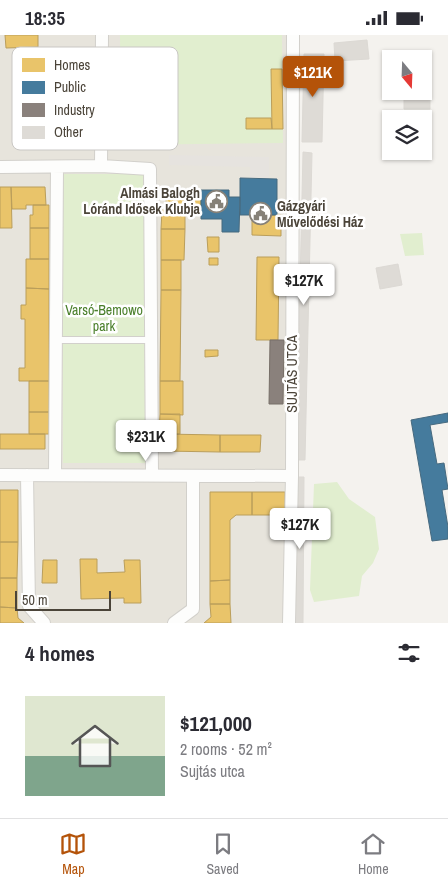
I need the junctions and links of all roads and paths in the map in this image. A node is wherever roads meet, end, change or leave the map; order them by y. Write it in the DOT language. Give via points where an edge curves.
graph roads {
  1 [pos="293,35"];
  2 [pos="101,150"];
  3 [pos="101,166"];
  4 [pos="0,167"];
  5 [pos="57,167"];
  6 [pos="56,340"];
  7 [pos="151,340"];
  8 [pos="0,475"];
  9 [pos="27,475"];
  10 [pos="55,475"];
  11 [pos="152,475"];
  12 [pos="193,476"];
  13 [pos="292,476"];
  14 [pos="44,623"];
  15 [pos="174,623"];
  16 [pos="290,623"];
  1 -- 13 [label="street, SUJTÁS UTCA"];
  2 -- 3 [label="street"];
  3 -- 5 [label="street"];
  3 -- 7 [label="street" via="150,169"];
  4 -- 5 [label="street"];
  5 -- 6 [label="street"];
  6 -- 7 [label="lane"];
  6 -- 10 [label="street"];
  7 -- 11 [label="street"];
  8 -- 9 [label="street"];
  9 -- 10 [label="street"];
  9 -- 14 [label="street" via="28,606"];
  10 -- 11 [label="street"];
  11 -- 12 [label="street"];
  12 -- 13 [label="street"];
  12 -- 15 [label="street" via="193,609"];
  13 -- 16 [label="street, SUJTÁS UTCA"];
}
